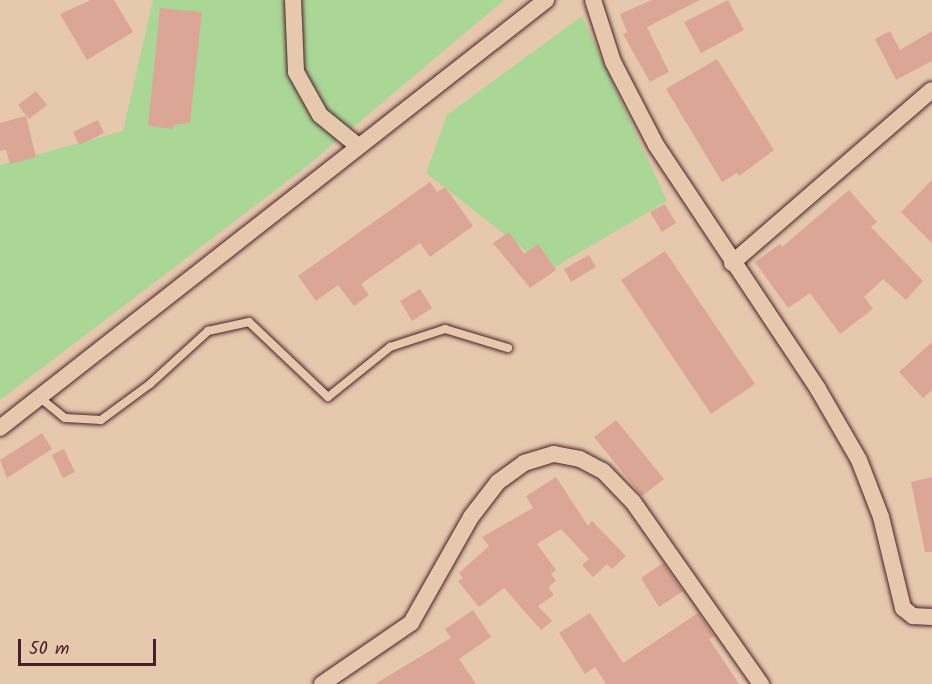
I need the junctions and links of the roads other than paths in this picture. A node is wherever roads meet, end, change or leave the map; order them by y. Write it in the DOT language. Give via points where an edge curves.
graph roads {
  1 [pos="293,0"];
  2 [pos="546,0"];
  3 [pos="593,0"];
  4 [pos="932,90"];
  5 [pos="358,146"];
  6 [pos="732,263"];
  7 [pos="508,348"];
  8 [pos="39,397"];
  9 [pos="0,428"];
  10 [pos="932,617"];
  11 [pos="322,684"];
  12 [pos="761,684"];
  1 -- 5 [label="street" via="296,72 320,115"];
  2 -- 5 [label="street"];
  3 -- 6 [label="street" via="613,62 656,145"];
  4 -- 6 [label="street"];
  5 -- 8 [label="street"];
  6 -- 10 [label="street" via="818,389 859,460 881,517 903,608 913,615"];
  7 -- 8 [label="lane" via="445,329 390,347 328,397 249,322 208,331 150,384 101,420 65,418"];
  8 -- 9 [label="street"];
  11 -- 12 [label="street" via="411,623 471,517 498,482 524,463 554,454 574,457 603,471 633,502"];
}
